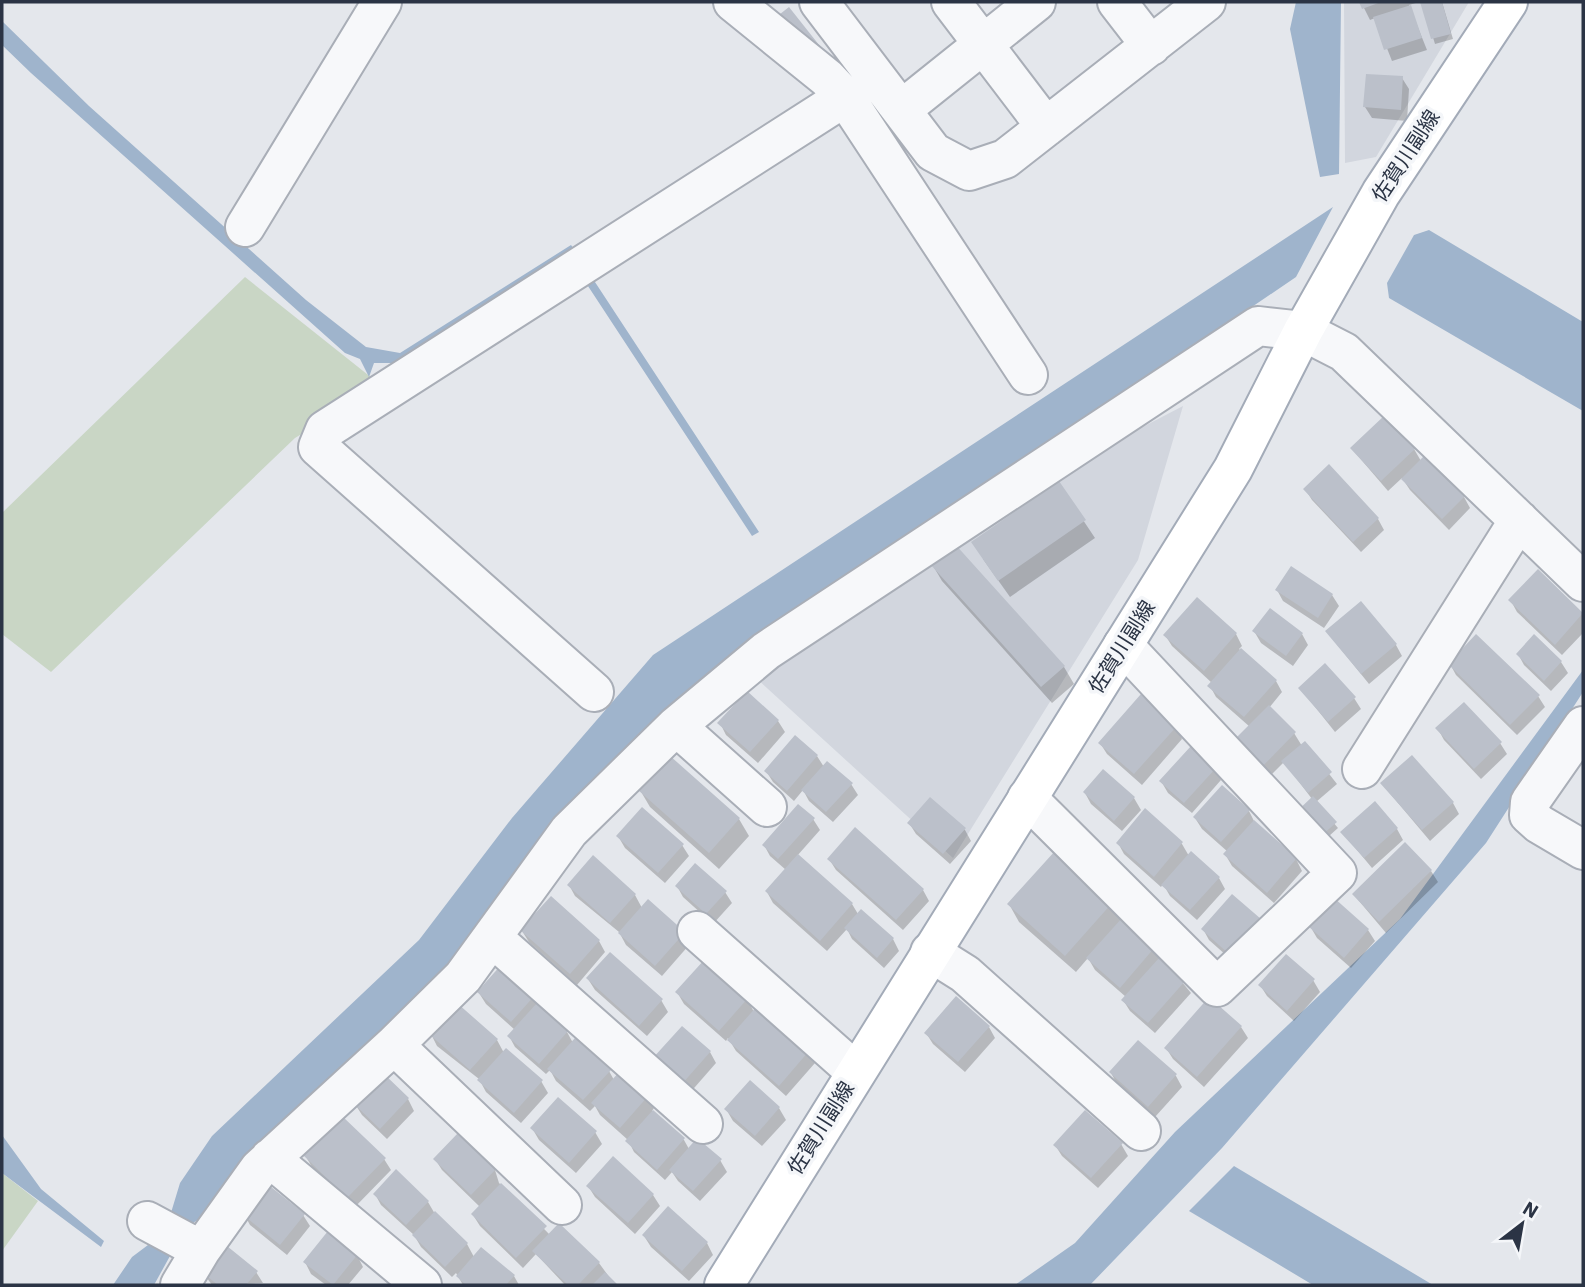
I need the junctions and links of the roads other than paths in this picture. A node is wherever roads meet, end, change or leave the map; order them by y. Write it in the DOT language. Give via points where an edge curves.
graph roads {
  1 [pos="382,2"];
  2 [pos="951,2"];
  3 [pos="1036,2"];
  4 [pos="1117,2"];
  5 [pos="1206,2"];
  6 [pos="1508,2"];
  7 [pos="747,6"];
  8 [pos="837,8"];
  9 [pos="983,44"];
  10 [pos="1151,46"];
  11 [pos="845,97"];
  12 [pos="901,110"];
  13 [pos="1046,127"];
  14 [pos="245,227"];
  15 [pos="1303,331"];
  16 [pos="1028,375"];
  17 [pos="1519,520"];
  18 [pos="1583,582"];
  19 [pos="1123,645"];
  20 [pos="594,692"];
  21 [pos="676,726"];
  22 [pos="1583,726"];
  23 [pos="1362,769"];
  24 [pos="1027,799"];
  25 [pos="767,807"];
  26 [pos="1583,850"];
  27 [pos="697,931"];
  28 [pos="494,939"];
  29 [pos="930,952"];
  30 [pos="394,1045"];
  31 [pos="856,1072"];
  32 [pos="703,1124"];
  33 [pos="1141,1131"];
  34 [pos="270,1158"];
  35 [pos="562,1205"];
  36 [pos="147,1221"];
  37 [pos="194,1247"];
  38 [pos="180,1285"];
  39 [pos="422,1285"];
  40 [pos="724,1285"];
  1 -- 14 [label="street"];
  2 -- 9 [label="street"];
  3 -- 9 [label="street"];
  4 -- 10 [label="street"];
  5 -- 10 [label="street"];
  6 -- 15 [label="main road, 佐賀川副線" via="1381,193"];
  7 -- 11 [label="street"];
  8 -- 12 [label="street"];
  9 -- 12 [label="street"];
  9 -- 13 [label="street"];
  10 -- 13 [label="street"];
  11 -- 16 [label="street"];
  11 -- 20 [label="street" via="325,430 318,447"];
  12 -- 13 [label="street" via="933,152 970,171 1005,159"];
  15 -- 17 [label="street" via="1344,352"];
  15 -- 19 [label="main road, 佐賀川副線" via="1233,469"];
  15 -- 21 [label="street" via="1258,327 766,651"];
  17 -- 18 [label="street"];
  17 -- 23 [label="street"];
  19 -- 24 [label="main road, 佐賀川副線"];
  19 -- 24 [label="street" via="1337,873 1217,987"];
  21 -- 25 [label="street"];
  21 -- 28 [label="street" via="569,831"];
  22 -- 26 [label="street" via="1530,802 1530,815 1538,824"];
  24 -- 29 [label="main road, 佐賀川副線"];
  27 -- 31 [label="street"];
  28 -- 30 [label="street" via="463,977"];
  28 -- 32 [label="street"];
  29 -- 31 [label="main road, 佐賀川副線"];
  29 -- 33 [label="street" via="965,974"];
  30 -- 34 [label="street"];
  30 -- 35 [label="street"];
  31 -- 40 [label="main road, 佐賀川副線"];
  34 -- 37 [label="street"];
  34 -- 39 [label="street"];
  36 -- 37 [label="street"];
  37 -- 38 [label="street"];
}
